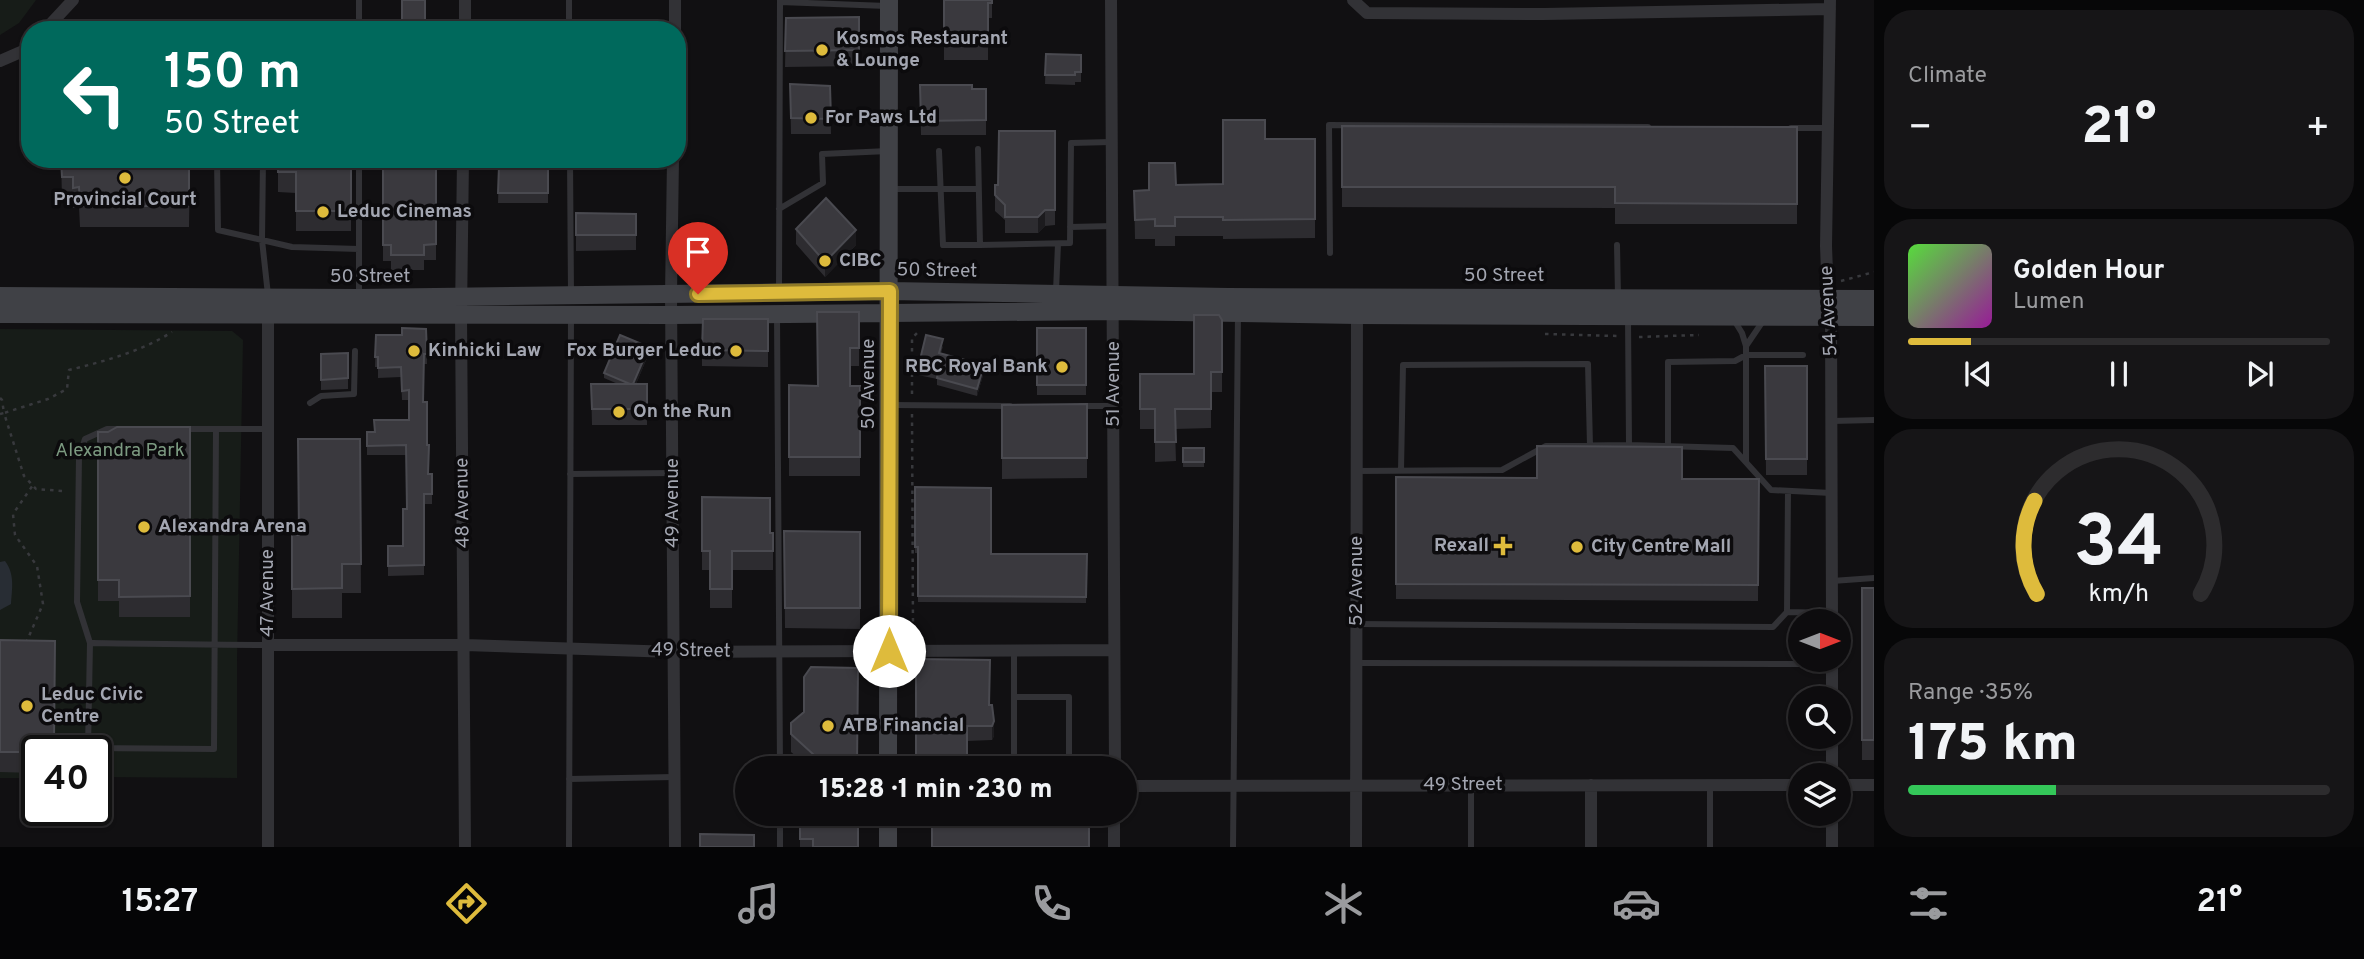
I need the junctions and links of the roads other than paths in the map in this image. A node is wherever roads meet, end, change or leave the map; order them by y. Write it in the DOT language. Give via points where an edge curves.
graph roads {
  1 [pos="359,0"];
  2 [pos="465,0"];
  3 [pos="569,0"];
  4 [pos="675,0"];
  5 [pos="1111,0"];
  6 [pos="1353,0"];
  7 [pos="70,1"];
  8 [pos="780,1"];
  9 [pos="842,2"];
  10 [pos="889,3"];
  11 [pos="1830,4"];
  12 [pos="53,21"];
  13 [pos="359,21"];
  14 [pos="465,21"];
  15 [pos="569,21"];
  16 [pos="675,21"];
  17 [pos="21,52"];
  18 [pos="0,61"];
  19 [pos="1662,127"];
  20 [pos="1786,128"];
  21 [pos="1828,128"];
  22 [pos="1113,142"];
  23 [pos="978,149"];
  24 [pos="890,151"];
  25 [pos="939,151"];
  26 [pos="217,168"];
  27 [pos="263,168"];
  28 [pos="359,168"];
  29 [pos="463,168"];
  30 [pos="570,168"];
  31 [pos="673,168"];
  32 [pos="890,189"];
  33 [pos="978,189"];
  34 [pos="942,190"];
  35 [pos="779,209"];
  36 [pos="1114,226"];
  37 [pos="1070,227"];
  38 [pos="261,240"];
  39 [pos="1058,244"];
  40 [pos="980,245"];
  41 [pos="1617,245"];
  42 [pos="359,249"];
  43 [pos="1330,253"];
  44 [pos="890,291"];
  45 [pos="1828,292"];
  46 [pos="779,293"];
  47 [pos="1056,293"];
  48 [pos="671,295"];
  49 [pos="0,296"];
  50 [pos="1356,296"];
  51 [pos="359,298"];
  52 [pos="1618,298"];
  53 [pos="1874,299"];
  54 [pos="1114,302"];
  55 [pos="461,305"];
  56 [pos="268,306"];
  57 [pos="571,306"];
  58 [pos="890,313"];
  59 [pos="1238,313"];
  60 [pos="0,314"];
  61 [pos="777,314"];
  62 [pos="672,315"];
  63 [pos="1357,315"];
  64 [pos="1628,315"];
  65 [pos="1731,316"];
  66 [pos="1767,316"];
  67 [pos="1832,317"];
  68 [pos="1874,317"];
  69 [pos="1746,346"];
  70 [pos="355,351"];
  71 [pos="1746,355"];
  72 [pos="1803,355"];
  73 [pos="310,403"];
  74 [pos="890,405"];
  75 [pos="1016,406"];
  76 [pos="1072,406"];
  77 [pos="1114,406"];
  78 [pos="1874,420"];
  79 [pos="1832,421"];
  80 [pos="121,429"];
  81 [pos="175,429"];
  82 [pos="216,429"];
  83 [pos="268,429"];
  84 [pos="1629,445"];
  85 [pos="1590,446"];
  86 [pos="1668,446"];
  87 [pos="1746,461"];
  88 [pos="1401,470"];
  89 [pos="1357,471"];
  90 [pos="673,473"];
  91 [pos="570,474"];
  92 [pos="1788,491"];
  93 [pos="1832,493"];
  94 [pos="1874,578"];
  95 [pos="1832,581"];
  96 [pos="1832,609"];
  97 [pos="1787,612"];
  98 [pos="1356,624"];
  99 [pos="90,643"];
  100 [pos="216,645"];
  101 [pos="268,645"];
  102 [pos="465,645"];
  103 [pos="570,648"];
  104 [pos="1114,650"];
  105 [pos="889,651"];
  106 [pos="1014,651"];
  107 [pos="674,652"];
  108 [pos="780,652"];
  109 [pos="1788,662"];
  110 [pos="1356,663"];
  111 [pos="1014,696"];
  112 [pos="780,756"];
  113 [pos="888,756"];
  114 [pos="1014,756"];
  115 [pos="1069,756"];
  116 [pos="1115,756"];
  117 [pos="674,777"];
  118 [pos="569,779"];
  119 [pos="1356,785"];
  120 [pos="1471,785"];
  121 [pos="1591,785"];
  122 [pos="1710,785"];
  123 [pos="1788,785"];
  124 [pos="1851,785"];
  125 [pos="1874,785"];
  126 [pos="1137,786"];
  127 [pos="1233,786"];
  128 [pos="780,826"];
  129 [pos="888,826"];
  130 [pos="1114,826"];
  131 [pos="1832,826"];
  132 [pos="268,847"];
  133 [pos="465,847"];
  134 [pos="569,847"];
  135 [pos="674,847"];
  136 [pos="780,847"];
  137 [pos="888,847"];
  138 [pos="1114,847"];
  139 [pos="1233,847"];
  140 [pos="1356,847"];
  141 [pos="1471,847"];
  142 [pos="1591,847"];
  143 [pos="1710,847"];
  144 [pos="1832,847"];
  1 -- 13 [label="lane"];
  2 -- 14 [label="street"];
  3 -- 15 [label="lane"];
  4 -- 16 [label="street"];
  5 -- 22 [label="street, 51 Avenue"];
  6 -- 11 [label="street" via="1367,13 1544,14"];
  7 -- 12 [label="street"];
  8 -- 9 [label="lane"];
  8 -- 35 [label="lane"];
  9 -- 10 [label="lane"];
  10 -- 24 [label="main road, 50 Avenue"];
  11 -- 21 [label="street, 54 Avenue"];
  17 -- 18 [label="street"];
  19 -- 43 [label="lane" via="1329,125"];
  20 -- 21 [label="lane"];
  21 -- 45 [label="street, 54 Avenue"];
  22 -- 36 [label="street, 51 Avenue"];
  22 -- 37 [label="lane" via="1071,143"];
  23 -- 33 [label="lane"];
  24 -- 32 [label="main road, 50 Avenue"];
  24 -- 35 [label="lane" via="822,155 823,183"];
  25 -- 34 [label="lane"];
  26 -- 38 [label="lane" via="218,230"];
  27 -- 38 [label="lane"];
  28 -- 42 [label="lane"];
  29 -- 55 [label="street, 48 Avenue"];
  30 -- 57 [label="lane"];
  31 -- 48 [label="street, 49 Avenue"];
  32 -- 34 [label="lane"];
  32 -- 44 [label="main road, 50 Avenue"];
  33 -- 34 [label="lane"];
  33 -- 40 [label="lane"];
  34 -- 40 [label="lane" via="943,245"];
  35 -- 46 [label="lane"];
  36 -- 37 [label="lane"];
  36 -- 54 [label="street, 51 Avenue"];
  37 -- 39 [label="lane" via="1070,243"];
  38 -- 42 [label="lane" via="292,247"];
  38 -- 56 [label="lane"];
  39 -- 40 [label="lane"];
  39 -- 47 [label="lane"];
  41 -- 52 [label="lane"];
  42 -- 51 [label="lane"];
  44 -- 46 [label="main road, 50 Street"];
  44 -- 47 [label="main road, 50 Street"];
  44 -- 58 [label="main road, 50 Avenue"];
  45 -- 52 [label="main road, 50 Street"];
  45 -- 53 [label="main road, 50 Street"];
  45 -- 67 [label="street, 54 Avenue"];
  46 -- 48 [label="main road, 50 Street"];
  47 -- 54 [label="main road, 50 Street"];
  48 -- 57 [label="main road, 50 Street"];
  48 -- 62 [label="street, 49 Avenue"];
  49 -- 56 [label="main road, 50 Street"];
  50 -- 52 [label="main road, 50 Street"];
  50 -- 54 [label="main road, 50 Street"];
  50 -- 63 [label="street, 52 Avenue"];
  51 -- 55 [label="main road, 50 Street"];
  51 -- 56 [label="main road, 50 Street"];
  52 -- 64 [label="lane"];
  54 -- 58 [label="main road, 50 Street"];
  54 -- 59 [label="main road, 50 Street"];
  54 -- 77 [label="street, 51 Avenue"];
  55 -- 56 [label="main road, 50 Street"];
  55 -- 57 [label="main road, 50 Street"];
  55 -- 102 [label="street, 48 Avenue"];
  56 -- 60 [label="main road, 50 Street"];
  56 -- 83 [label="street, 47 Avenue"];
  57 -- 62 [label="main road, 50 Street"];
  57 -- 91 [label="lane"];
  58 -- 61 [label="main road, 50 Street"];
  58 -- 74 [label="main road, 50 Avenue"];
  59 -- 63 [label="main road, 50 Street"];
  59 -- 127 [label="lane"];
  61 -- 62 [label="main road, 50 Street"];
  61 -- 108 [label="lane"];
  62 -- 90 [label="street, 49 Avenue"];
  63 -- 64 [label="main road, 50 Street"];
  63 -- 89 [label="street, 52 Avenue"];
  64 -- 65 [label="main road, 50 Street"];
  64 -- 84 [label="lane"];
  65 -- 66 [label="main road, 50 Street"];
  65 -- 69 [label="lane"];
  66 -- 67 [label="main road, 50 Street"];
  66 -- 69 [label="lane"];
  67 -- 68 [label="main road, 50 Street"];
  67 -- 79 [label="street, 54 Avenue"];
  69 -- 71 [label="lane"];
  70 -- 73 [label="lane" via="354,394 321,396"];
  71 -- 72 [label="lane"];
  71 -- 86 [label="lane" via="1735,361 1668,362"];
  71 -- 87 [label="lane"];
  74 -- 75 [label="lane"];
  74 -- 105 [label="main road, 50 Avenue"];
  76 -- 77 [label="lane"];
  77 -- 104 [label="street, 51 Avenue"];
  78 -- 79 [label="lane"];
  79 -- 93 [label="street, 54 Avenue"];
  80 -- 99 [label="lane" via="107,429 85,439 79,457 77,602"];
  81 -- 82 [label="lane"];
  82 -- 83 [label="lane"];
  82 -- 100 [label="lane"];
  83 -- 101 [label="street, 47 Avenue"];
  84 -- 85 [label="lane"];
  84 -- 86 [label="lane"];
  85 -- 88 [label="lane" via="1546,446 1502,470"];
  85 -- 88 [label="lane" via="1588,364 1403,365"];
  86 -- 87 [label="lane" via="1733,448"];
  87 -- 92 [label="lane" via="1771,490"];
  88 -- 89 [label="lane"];
  89 -- 98 [label="street, 52 Avenue"];
  90 -- 91 [label="lane"];
  90 -- 107 [label="street, 49 Avenue"];
  91 -- 103 [label="lane"];
  92 -- 93 [label="lane"];
  92 -- 97 [label="lane"];
  93 -- 95 [label="street, 54 Avenue"];
  94 -- 95 [label="lane"];
  95 -- 96 [label="street, 54 Avenue"];
  97 -- 98 [label="lane" via="1773,627"];
  98 -- 110 [label="street, 52 Avenue"];
  99 -- 100 [label="lane"];
  99 -- 100 [label="lane" via="88,748 214,749"];
  100 -- 101 [label="lane"];
  101 -- 102 [label="street, 49 Street"];
  101 -- 132 [label="street, 47 Avenue"];
  102 -- 103 [label="street, 49 Street"];
  102 -- 133 [label="street, 48 Avenue"];
  103 -- 107 [label="street, 49 Street"];
  103 -- 118 [label="lane"];
  104 -- 106 [label="street, 49 Street"];
  104 -- 116 [label="street, 51 Avenue"];
  105 -- 106 [label="street, 49 Street"];
  105 -- 108 [label="street, 49 Street"];
  105 -- 113 [label="main road, 50 Avenue"];
  106 -- 111 [label="lane"];
  107 -- 108 [label="street, 49 Street"];
  107 -- 117 [label="street, 49 Avenue"];
  108 -- 112 [label="lane"];
  109 -- 110 [label="lane"];
  110 -- 119 [label="street, 52 Avenue"];
  111 -- 114 [label="lane"];
  111 -- 115 [label="lane" via="1069,697"];
  117 -- 118 [label="lane"];
  117 -- 135 [label="street, 49 Avenue"];
  118 -- 134 [label="lane"];
  119 -- 120 [label="street, 49 Street"];
  119 -- 127 [label="street, 49 Street"];
  119 -- 140 [label="street, 52 Avenue"];
  120 -- 121 [label="street, 49 Street"];
  120 -- 141 [label="lane"];
  121 -- 122 [label="street, 49 Street"];
  121 -- 142 [label="street"];
  122 -- 123 [label="street, 49 Street"];
  122 -- 143 [label="lane"];
  124 -- 125 [label="street"];
  126 -- 127 [label="street, 49 Street"];
  127 -- 139 [label="lane"];
  128 -- 136 [label="lane"];
  129 -- 137 [label="main road"];
  130 -- 138 [label="street"];
  131 -- 144 [label="street"];
}
